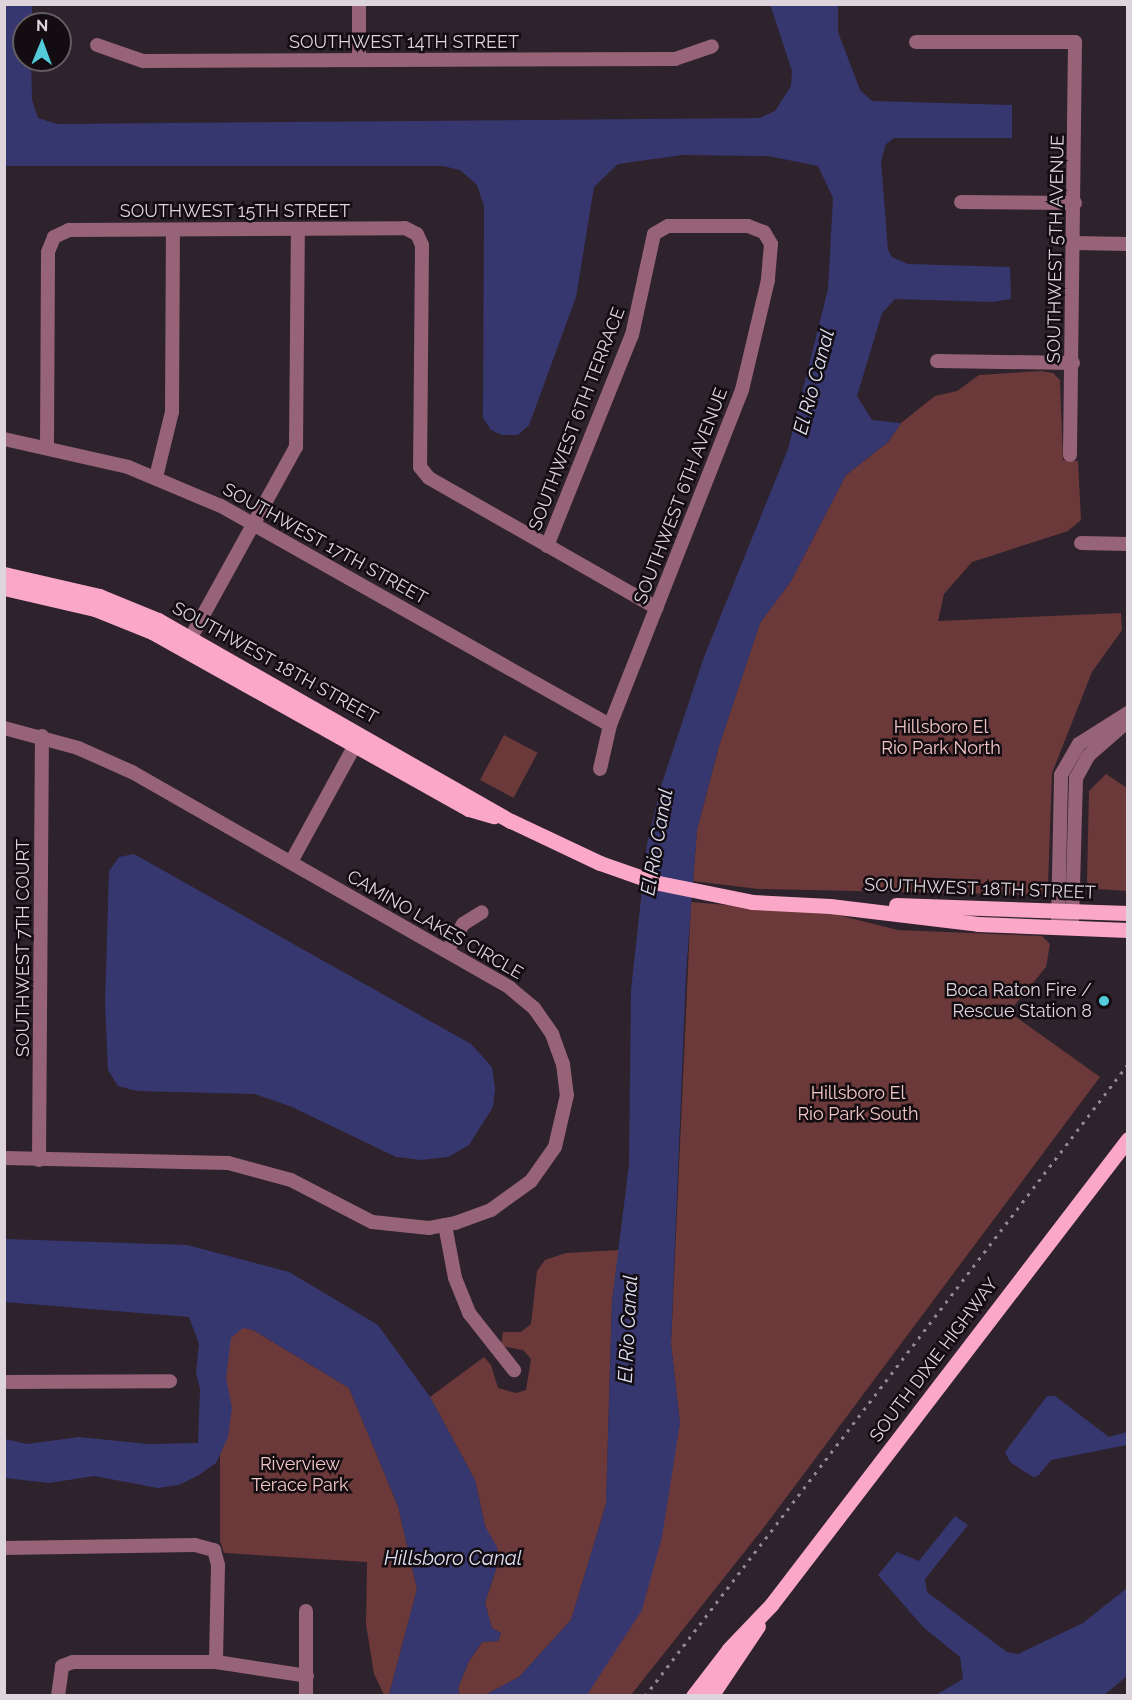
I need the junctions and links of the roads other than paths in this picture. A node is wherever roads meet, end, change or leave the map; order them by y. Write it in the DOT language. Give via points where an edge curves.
graph roads {
  1 [pos="359,4"];
  2 [pos="916,42"];
  3 [pos="97,45"];
  4 [pos="712,46"];
  5 [pos="359,60"];
  6 [pos="961,202"];
  7 [pos="1075,202"];
  8 [pos="298,229"];
  9 [pos="173,230"];
  10 [pos="654,234"];
  11 [pos="1075,243"];
  12 [pos="1128,244"];
  13 [pos="937,361"];
  14 [pos="1073,363"];
  15 [pos="4,439"];
  16 [pos="47,447"];
  17 [pos="1070,455"];
  18 [pos="156,477"];
  19 [pos="256,525"];
  20 [pos="1081,543"];
  21 [pos="1128,544"];
  22 [pos="547,546"];
  23 [pos="4,574"];
  24 [pos="4,588"];
  25 [pos="657,608"];
  26 [pos="188,643"];
  27 [pos="1128,713"];
  28 [pos="1128,721"];
  29 [pos="610,725"];
  30 [pos="4,728"];
  31 [pos="1109,730"];
  32 [pos="42,736"];
  33 [pos="359,739"];
  34 [pos="600,769"];
  35 [pos="291,862"];
  36 [pos="830,906"];
  37 [pos="1065,911"];
  38 [pos="482,912"];
  39 [pos="1128,913"];
  40 [pos="1065,927"];
  41 [pos="1128,930"];
  42 [pos="447,951"];
  43 [pos="1128,1139"];
  44 [pos="4,1158"];
  45 [pos="39,1160"];
  46 [pos="446,1225"];
  47 [pos="514,1370"];
  48 [pos="170,1381"];
  49 [pos="4,1382"];
  50 [pos="4,1548"];
  51 [pos="771,1605"];
  52 [pos="306,1611"];
  53 [pos="216,1662"];
  54 [pos="308,1676"];
  55 [pos="58,1695"];
  56 [pos="306,1695"];
  57 [pos="693,1695"];
  58 [pos="711,1695"];
  1 -- 5 [label="street"];
  2 -- 7 [label="street, SOUTHWEST 5TH AVENUE" via="1075,42"];
  3 -- 5 [label="street, SOUTHWEST 14TH STREET" via="143,61"];
  4 -- 5 [label="street, SOUTHWEST 14TH STREET" via="675,58"];
  6 -- 7 [label="street"];
  7 -- 11 [label="street, SOUTHWEST 5TH AVENUE"];
  8 -- 9 [label="street, SOUTHWEST 15TH STREET"];
  8 -- 19 [label="street" via="296,447"];
  8 -- 22 [label="street, SOUTHWEST 15TH STREET" via="405,228 417,234 422,245 420,467 429,478"];
  9 -- 16 [label="street, SOUTHWEST 15TH STREET" via="69,230 54,237 48,252"];
  9 -- 18 [label="street" via="172,412"];
  10 -- 22 [label="street, SOUTHWEST 6TH TERRACE" via="637,318"];
  10 -- 25 [label="street, SOUTHWEST 6TH AVENUE" via="668,226 748,226 764,232 771,244 753,354"];
  11 -- 12 [label="street"];
  11 -- 14 [label="street, SOUTHWEST 5TH AVENUE"];
  13 -- 14 [label="street"];
  14 -- 17 [label="street, SOUTHWEST 5TH AVENUE"];
  15 -- 16 [label="street, SOUTHWEST 17TH STREET"];
  16 -- 18 [label="street, SOUTHWEST 17TH STREET"];
  18 -- 19 [label="street, SOUTHWEST 17TH STREET"];
  19 -- 26 [label="street"];
  19 -- 29 [label="street, SOUTHWEST 17TH STREET"];
  20 -- 21 [label="street"];
  22 -- 25 [label="street"];
  23 -- 26 [label="main road, SOUTHWEST 18TH STREET" via="99,596"];
  24 -- 26 [label="main road, SOUTHWEST 18TH STREET" via="95,609"];
  25 -- 29 [label="street, SOUTHWEST 6TH AVENUE"];
  26 -- 33 [label="main road, SOUTHWEST 18TH STREET"];
  27 -- 31 [label="street"];
  28 -- 31 [label="street"];
  29 -- 34 [label="street, SOUTHWEST 6TH AVENUE"];
  30 -- 32 [label="street, CAMINO LAKES CIRCLE"];
  31 -- 37 [label="street" via="1061,775"];
  32 -- 35 [label="street, CAMINO LAKES CIRCLE" via="132,772"];
  32 -- 45 [label="street, SOUTHWEST 7TH COURT"];
  33 -- 35 [label="street"];
  33 -- 36 [label="main road, SOUTHWEST 18TH STREET" via="512,822 627,873 716,897"];
  35 -- 42 [label="street, CAMINO LAKES CIRCLE"];
  36 -- 37 [label="main road, SOUTHWEST 18TH STREET"];
  36 -- 40 [label="main road, SOUTHWEST 18TH STREET" via="973,924"];
  37 -- 39 [label="main road, SOUTHWEST 18TH STREET"];
  37 -- 40 [label="street"];
  38 -- 42 [label="street" via="463,924"];
  40 -- 41 [label="main road, SOUTHWEST 18TH STREET"];
  42 -- 46 [label="street, CAMINO LAKES CIRCLE" via="510,988 541,1016 560,1054 567,1095 559,1137 531,1181 491,1210"];
  43 -- 51 [label="main road, SOUTH DIXIE HIGHWAY"];
  44 -- 45 [label="street, CAMINO LAKES CIRCLE"];
  45 -- 46 [label="street, CAMINO LAKES CIRCLE" via="228,1163 291,1180 336,1207 372,1222 410,1228"];
  46 -- 47 [label="street" via="455,1278 469,1313"];
  48 -- 49 [label="street"];
  50 -- 53 [label="street" via="195,1545 214,1550 218,1565"];
  51 -- 57 [label="main road, SOUTH DIXIE HIGHWAY"];
  51 -- 58 [label="main road, SOUTH DIXIE HIGHWAY" via="740,1658"];
  52 -- 54 [label="street"];
  53 -- 54 [label="street"];
  53 -- 55 [label="street" via="73,1662 62,1666"];
  54 -- 56 [label="street"];
}
